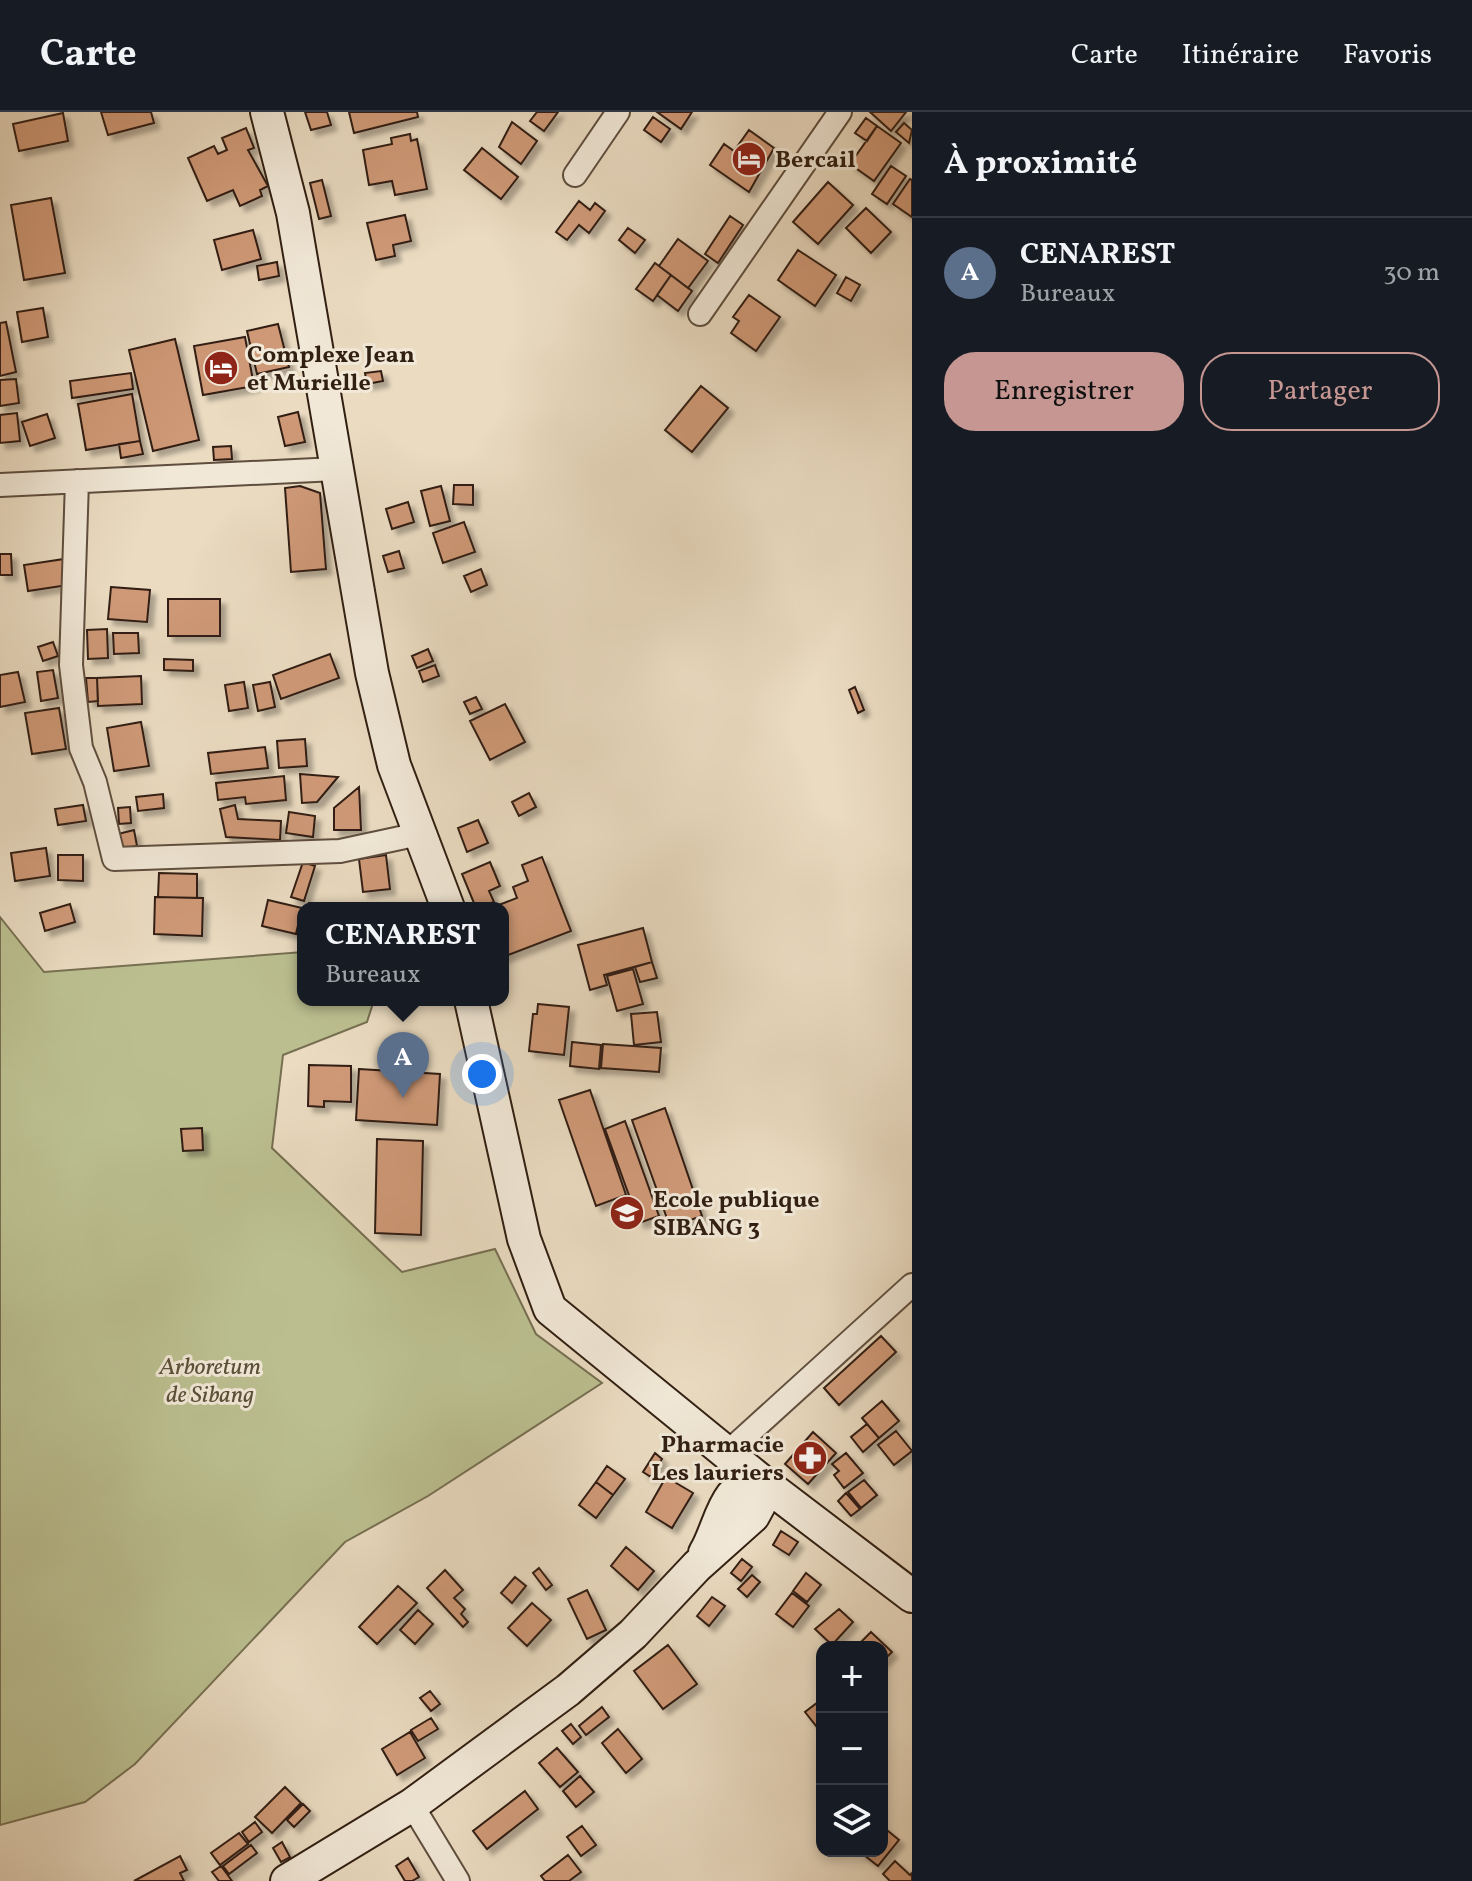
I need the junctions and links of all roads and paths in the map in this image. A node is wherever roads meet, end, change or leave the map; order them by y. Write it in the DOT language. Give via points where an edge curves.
graph roads {
  1 [pos="267,112"];
  2 [pos="618,112"];
  3 [pos="840,112"];
  4 [pos="575,175"];
  5 [pos="700,314"];
  6 [pos="336,469"];
  7 [pos="77,481"];
  8 [pos="0,485"];
  9 [pos="419,834"];
  10 [pos="446,902"];
  11 [pos="472,1006"];
  12 [pos="912,1285"];
  13 [pos="699,1431"];
  14 [pos="727,1453"];
  15 [pos="761,1481"];
  16 [pos="821,1523"];
  17 [pos="726,1529"];
  18 [pos="912,1596"];
  19 [pos="412,1805"];
  20 [pos="287,1881"];
  21 [pos="458,1881"];
  1 -- 6 [label="street" via="293,213"];
  2 -- 4 [label="street"];
  3 -- 5 [label="street"];
  6 -- 7 [label="street"];
  6 -- 9 [label="street" via="372,673 394,765"];
  7 -- 8 [label="street"];
  7 -- 9 [label="street" via="71,665 81,748 114,859 340,851"];
  9 -- 10 [label="street"];
  11 -- 13 [label="street" via="524,1239 550,1309"];
  12 -- 14 [label="street"];
  13 -- 14 [label="street"];
  13 -- 17 [label="street" via="721,1478"];
  14 -- 15 [label="street"];
  15 -- 16 [label="street"];
  15 -- 17 [label="street" via="733,1493"];
  16 -- 17 [label="street" via="782,1516"];
  16 -- 18 [label="street"];
  17 -- 19 [label="street" via="697,1566 594,1669"];
  19 -- 20 [label="street"];
  19 -- 21 [label="street"];
}
